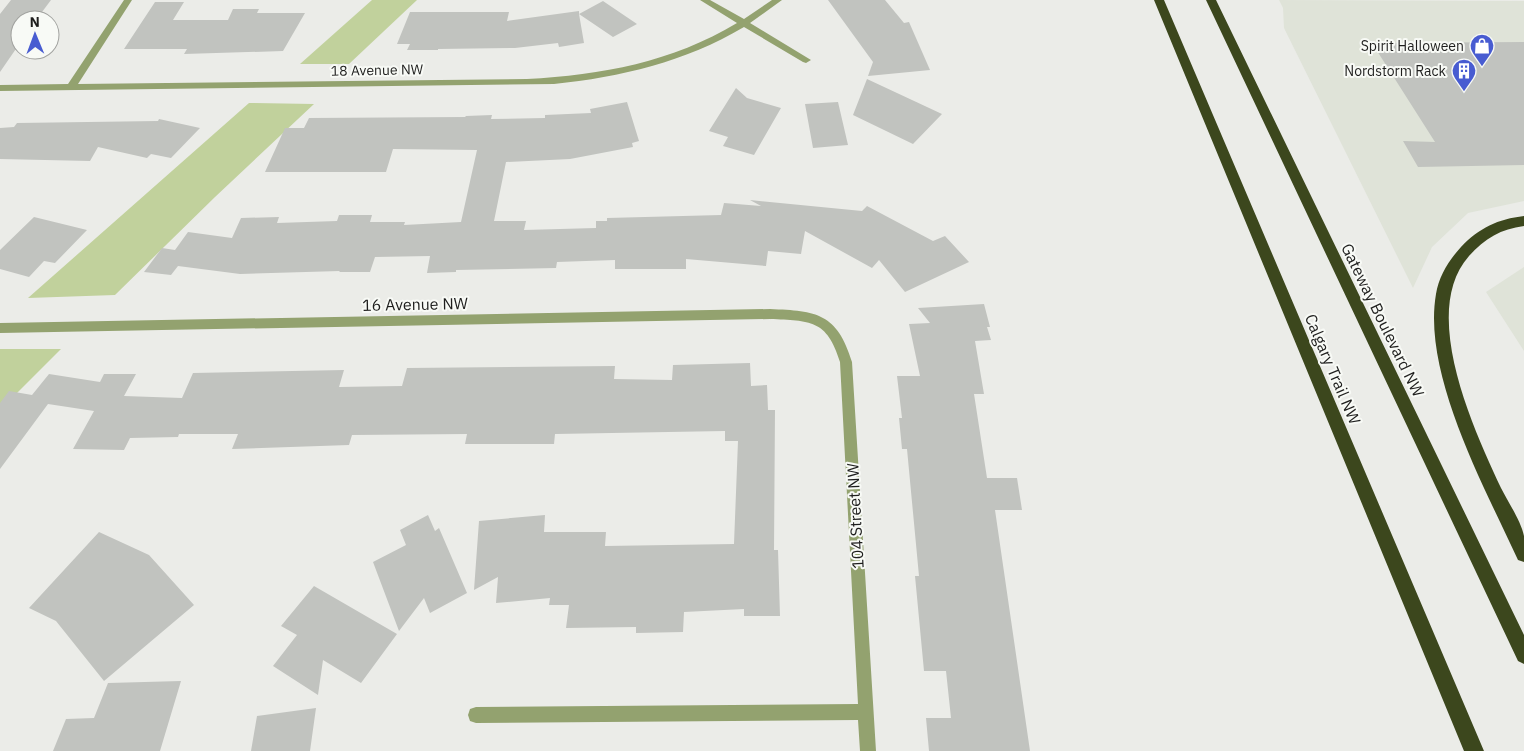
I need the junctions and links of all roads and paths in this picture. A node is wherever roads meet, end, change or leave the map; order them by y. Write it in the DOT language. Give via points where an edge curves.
graph roads {
  1 [pos="128,0"];
  2 [pos="704,0"];
  3 [pos="778,0"];
  4 [pos="1159,0"];
  5 [pos="1210,0"];
  6 [pos="744,23"];
  7 [pos="806,60"];
  8 [pos="71,87"];
  9 [pos="0,88"];
  10 [pos="1524,221"];
  11 [pos="829,326"];
  12 [pos="0,328"];
  13 [pos="1524,554"];
  14 [pos="1524,655"];
  15 [pos="866,712"];
  16 [pos="476,715"];
  17 [pos="868,751"];
  18 [pos="1474,751"];
  1 -- 8 [label="street"];
  2 -- 6 [label="street"];
  3 -- 6 [label="street"];
  4 -- 18 [label="highway, Calgary Trail NW"];
  5 -- 14 [label="highway, Gateway Boulevard NW"];
  6 -- 7 [label="street"];
  6 -- 8 [label="street, 18 Avenue NW" via="701,48 650,66 554,81"];
  8 -- 9 [label="street, 18 Avenue NW"];
  10 -- 13 [label="highway" via="1500,225 1471,244 1450,274 1443,295 1443,333 1451,380 1481,461"];
  11 -- 12 [label="street, 16 Avenue NW" via="813,318 770,314"];
  11 -- 15 [label="street, 104 Street NW" via="843,347 846,362"];
  15 -- 16 [label="street"];
  15 -- 17 [label="street, 104 Street NW"];
}
